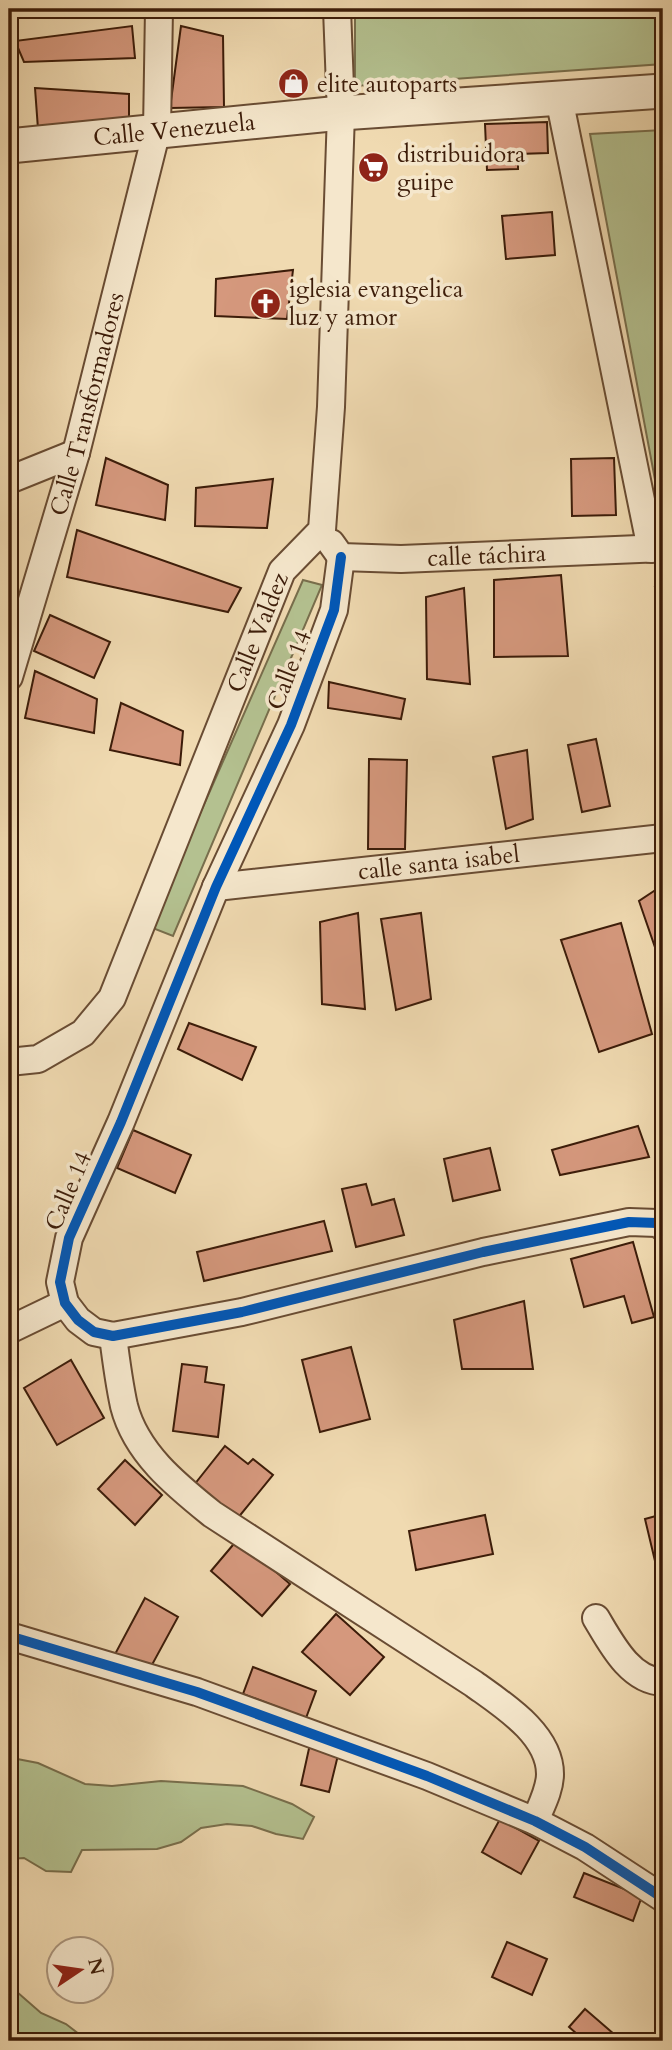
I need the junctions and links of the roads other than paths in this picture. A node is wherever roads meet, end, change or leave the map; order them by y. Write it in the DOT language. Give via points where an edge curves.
graph roads {
  1 [pos="159,9"];
  2 [pos="337,9"];
  3 [pos="663,91"];
  4 [pos="559,98"];
  5 [pos="341,113"];
  6 [pos="157,130"];
  7 [pos="9,146"];
  8 [pos="76,453"];
  9 [pos="9,480"];
  10 [pos="323,530"];
  11 [pos="657,548"];
  12 [pos="341,557"];
  13 [pos="9,677"];
  14 [pos="663,838"];
  15 [pos="216,887"];
  16 [pos="9,1062"];
  17 [pos="663,1227"];
  18 [pos="65,1303"];
  19 [pos="9,1330"];
  20 [pos="113,1336"];
  21 [pos="596,1618"];
  22 [pos="9,1636"];
  23 [pos="663,1682"];
  24 [pos="535,1821"];
  25 [pos="663,1898"];
  1 -- 6 [label="street, Calle Transformadores"];
  2 -- 5 [label="street"];
  3 -- 4 [label="street, Calle Venezuela"];
  4 -- 5 [label="street, Calle Venezuela"];
  4 -- 11 [label="street"];
  5 -- 6 [label="street, Calle Venezuela"];
  5 -- 10 [label="street"];
  6 -- 7 [label="street, Calle Venezuela"];
  6 -- 8 [label="street, Calle Transformadores"];
  8 -- 9 [label="street"];
  8 -- 13 [label="street, Calle Transformadores"];
  10 -- 12 [label="street"];
  10 -- 16 [label="street, Calle Valdez" via="282,571 112,998 83,1033 38,1059"];
  11 -- 12 [label="street, calle táchira" via="401,559"];
  12 -- 15 [label="street, Calle 14" via="334,610 291,725"];
  14 -- 15 [label="street, calle santa isabel"];
  15 -- 18 [label="street, Calle 14" via="69,1238 60,1282"];
  17 -- 20 [label="street" via="629,1222 483,1252 242,1312"];
  18 -- 19 [label="street"];
  18 -- 20 [label="street" via="94,1332"];
  20 -- 24 [label="street" via="133,1429 152,1459 185,1492 474,1684 538,1737 550,1774"];
  21 -- 23 [label="street" via="631,1669"];
  22 -- 24 [label="street" via="259,1713 417,1771"];
  24 -- 25 [label="street"];
}
